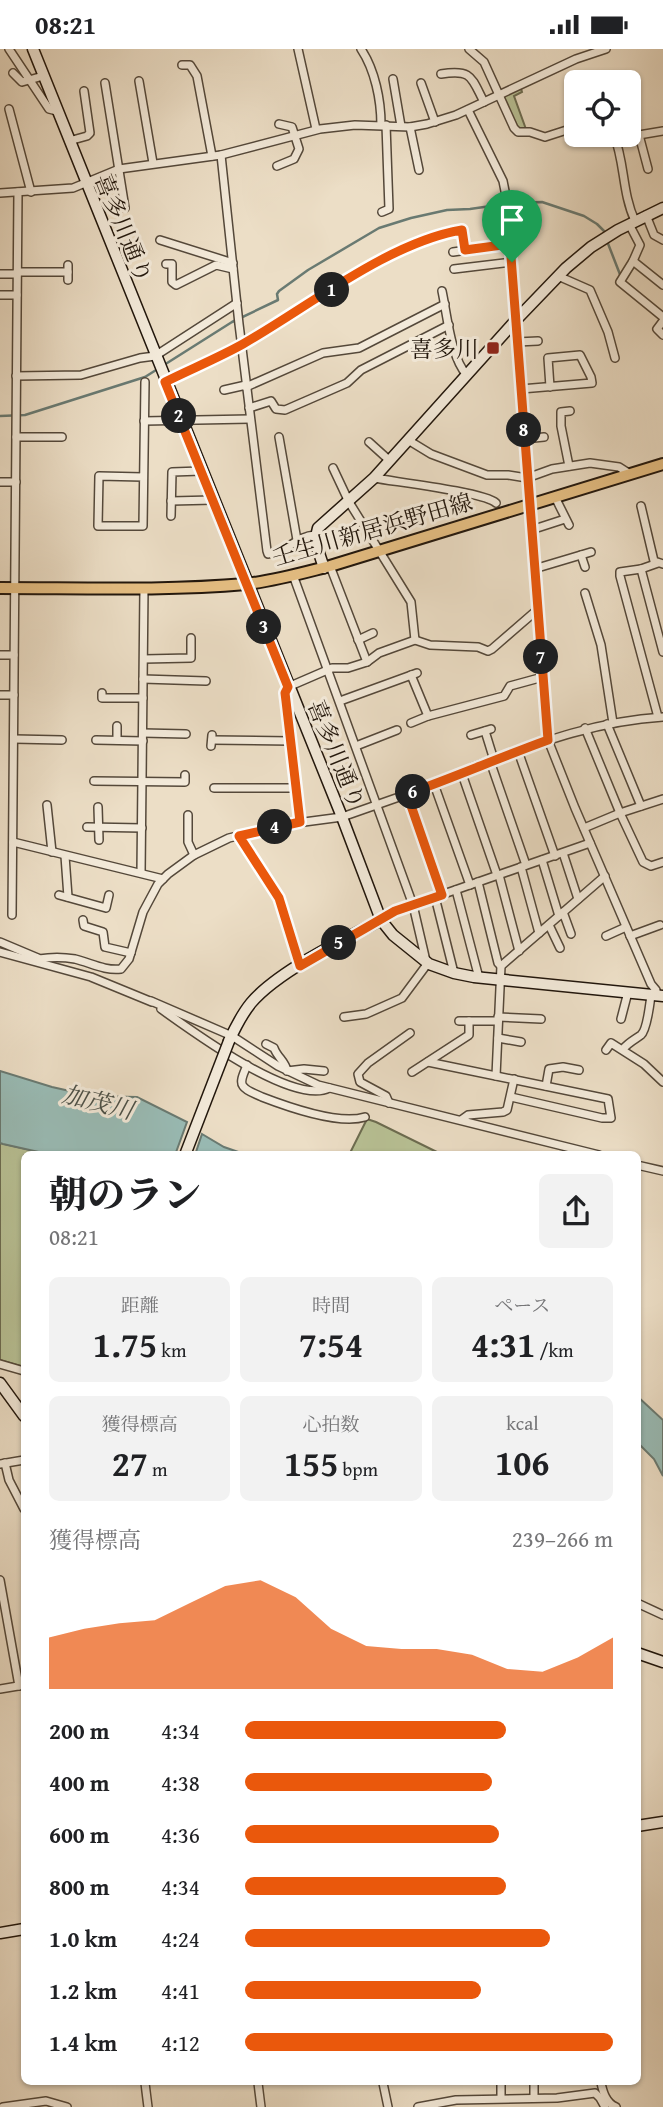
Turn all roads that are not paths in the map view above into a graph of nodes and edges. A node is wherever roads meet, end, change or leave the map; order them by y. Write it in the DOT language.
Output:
graph roads {
  1 [pos="9,49"];
  2 [pos="33,49"];
  3 [pos="298,49"];
  4 [pos="361,49"];
  5 [pos="468,49"];
  6 [pos="606,49"];
  7 [pos="182,65"];
  8 [pos="13,73"];
  9 [pos="441,74"];
  10 [pos="43,76"];
  11 [pos="393,79"];
  12 [pos="29,81"];
  13 [pos="138,81"];
  14 [pos="105,83"];
  15 [pos="421,83"];
  16 [pos="84,90"];
  17 [pos="499,95"];
  18 [pos="484,102"];
  19 [pos="9,109"];
  20 [pos="468,110"];
  21 [pos="57,111"];
  22 [pos="435,122"];
  23 [pos="279,124"];
  24 [pos="383,125"];
  25 [pos="405,126"];
  26 [pos="316,129"];
  27 [pos="564,131"];
  28 [pos="663,131"];
  29 [pos="295,134"];
  30 [pos="641,135"];
  31 [pos="69,141"];
  32 [pos="641,143"];
  33 [pos="619,147"];
  34 [pos="216,156"];
  35 [pos="153,163"];
  36 [pos="277,166"];
  37 [pos="119,169"];
  38 [pos="648,169"];
  39 [pos="419,170"];
  40 [pos="86,183"];
  41 [pos="18,192"];
  42 [pos="31,192"];
  43 [pos="0,193"];
  44 [pos="125,208"];
  45 [pos="663,208"];
  46 [pos="382,212"];
  47 [pos="646,215"];
  48 [pos="632,223"];
  49 [pos="509,224"];
  50 [pos="535,225"];
  51 [pos="160,240"];
  52 [pos="663,240"];
  53 [pos="510,244"];
  54 [pos="465,250"];
  55 [pos="453,252"];
  56 [pos="633,261"];
  57 [pos="512,262"];
  58 [pos="166,264"];
  59 [pos="233,266"];
  60 [pos="454,269"];
  61 [pos="17,273"];
  62 [pos="68,273"];
  63 [pos="0,274"];
  64 [pos="558,275"];
  65 [pos="663,285"];
  66 [pos="442,291"];
  67 [pos="0,295"];
  68 [pos="17,295"];
  69 [pos="237,303"];
  70 [pos="445,304"];
  71 [pos="663,319"];
  72 [pos="516,320"];
  73 [pos="449,325"];
  74 [pos="663,335"];
  75 [pos="538,341"];
  76 [pos="517,342"];
  77 [pos="241,345"];
  78 [pos="155,356"];
  79 [pos="615,358"];
  80 [pos="467,375"];
  81 [pos="16,376"];
  82 [pos="145,382"];
  83 [pos="165,382"];
  84 [pos="246,386"];
  85 [pos="550,387"];
  86 [pos="521,389"];
  87 [pos="224,390"];
  88 [pos="249,408"];
  89 [pos="570,411"];
  90 [pos="250,419"];
  91 [pos="144,421"];
  92 [pos="181,422"];
  93 [pos="16,437"];
  94 [pos="62,437"];
  95 [pos="279,437"];
  96 [pos="544,437"];
  97 [pos="524,439"];
  98 [pos="408,440"];
  99 [pos="369,442"];
  100 [pos="390,461"];
  101 [pos="663,464"];
  102 [pos="569,466"];
  103 [pos="333,468"];
  104 [pos="201,471"];
  105 [pos="630,474"];
  106 [pos="143,477"];
  107 [pos="374,478"];
  108 [pos="527,478"];
  109 [pos="0,482"];
  110 [pos="16,482"];
  111 [pos="555,497"];
  112 [pos="213,500"];
  113 [pos="171,501"];
  114 [pos="349,502"];
  115 [pos="496,503"];
  116 [pos="529,505"];
  117 [pos="641,506"];
  118 [pos="171,516"];
  119 [pos="531,530"];
  120 [pos="315,535"];
  121 [pos="297,540"];
  122 [pos="380,551"];
  123 [pos="591,552"];
  124 [pos="581,555"];
  125 [pos="327,567"];
  126 [pos="586,567"];
  127 [pos="662,567"];
  128 [pos="534,569"];
  129 [pos="641,569"];
  130 [pos="293,575"];
  131 [pos="246,584"];
  132 [pos="0,588"];
  133 [pos="15,588"];
  134 [pos="144,588"];
  135 [pos="585,593"];
  136 [pos="537,610"];
  137 [pos="373,633"];
  138 [pos="191,638"];
  139 [pos="358,640"];
  140 [pos="415,641"];
  141 [pos="663,652"];
  142 [pos="0,655"];
  143 [pos="15,655"];
  144 [pos="144,659"];
  145 [pos="367,662"];
  146 [pos="328,670"];
  147 [pos="543,677"];
  148 [pos="143,679"];
  149 [pos="206,681"];
  150 [pos="288,687"];
  151 [pos="102,693"];
  152 [pos="0,695"];
  153 [pos="14,695"];
  154 [pos="143,698"];
  155 [pos="340,701"];
  156 [pos="428,716"];
  157 [pos="661,717"];
  158 [pos="411,723"];
  159 [pos="610,723"];
  160 [pos="117,726"];
  161 [pos="585,728"];
  162 [pos="397,730"];
  163 [pos="186,734"];
  164 [pos="471,735"];
  165 [pos="143,737"];
  166 [pos="14,739"];
  167 [pos="62,740"];
  168 [pos="96,740"];
  169 [pos="117,740"];
  170 [pos="212,740"];
  171 [pos="548,740"];
  172 [pos="290,741"];
  173 [pos="356,746"];
  174 [pos="518,751"];
  175 [pos="492,760"];
  176 [pos="462,774"];
  177 [pos="185,775"];
  178 [pos="94,781"];
  179 [pos="142,782"];
  180 [pos="434,784"];
  181 [pos="296,788"];
  182 [pos="214,789"];
  183 [pos="407,794"];
  184 [pos="663,799"];
  185 [pos="47,804"];
  186 [pos="378,804"];
  187 [pos="641,806"];
  188 [pos="98,807"];
  189 [pos="620,813"];
  190 [pos="188,815"];
  191 [pos="342,817"];
  192 [pos="300,822"];
  193 [pos="87,827"];
  194 [pos="98,828"];
  195 [pos="142,828"];
  196 [pos="584,828"];
  197 [pos="239,836"];
  198 [pos="99,840"];
  199 [pos="13,842"];
  200 [pos="590,843"];
  201 [pos="52,852"];
  202 [pos="559,854"];
  203 [pos="194,855"];
  204 [pos="65,856"];
  205 [pos="542,860"];
  206 [pos="663,862"];
  207 [pos="523,866"];
  208 [pos="141,873"];
  209 [pos="498,875"];
  210 [pos="605,876"];
  211 [pos="163,879"];
  212 [pos="474,884"];
  213 [pos="456,890"];
  214 [pos="108,895"];
  215 [pos="439,896"];
  216 [pos="578,899"];
  217 [pos="413,905"];
  218 [pos="561,914"];
  219 [pos="12,915"];
  220 [pos="381,920"];
  221 [pos="83,921"];
  222 [pos="549,925"];
  223 [pos="660,925"];
  224 [pos="626,927"];
  225 [pos="539,933"];
  226 [pos="571,934"];
  227 [pos="606,936"];
  228 [pos="630,936"];
  229 [pos="0,942"];
  230 [pos="560,948"];
  231 [pos="519,951"];
  232 [pos="0,952"];
  233 [pos="131,953"];
  234 [pos="39,960"];
  235 [pos="427,962"];
  236 [pos="300,966"];
  237 [pos="501,966"];
  238 [pos="454,973"];
  239 [pos="479,978"];
  240 [pos="499,979"];
  241 [pos="628,992"];
  242 [pos="659,993"];
  243 [pos="150,1001"];
  244 [pos="344,1017"];
  245 [pos="498,1019"];
  246 [pos="541,1019"];
  247 [pos="621,1019"];
  248 [pos="459,1021"];
  249 [pos="469,1021"];
  250 [pos="410,1033"];
  251 [pos="230,1038"];
  252 [pos="498,1038"];
  253 [pos="521,1042"];
  254 [pos="265,1044"];
  255 [pos="623,1049"];
  256 [pos="606,1050"];
  257 [pos="428,1062"];
  258 [pos="247,1065"];
  259 [pos="579,1070"];
  260 [pos="287,1071"];
  261 [pos="324,1071"];
  262 [pos="412,1072"];
  263 [pos="496,1076"];
  264 [pos="514,1079"];
  265 [pos="663,1081"];
  266 [pos="546,1086"];
  267 [pos="329,1088"];
  268 [pos="511,1097"];
  269 [pos="389,1104"];
  270 [pos="365,1117"];
  271 [pos="461,1120"];
  272 [pos="187,1151"];
  273 [pos="583,1151"];
  274 [pos="641,1166"];
  275 [pos="663,1171"];
  276 [pos="0,1364"];
  277 [pos="21,1370"];
  278 [pos="0,1383"];
  279 [pos="21,1412"];
  280 [pos="21,1461"];
  281 [pos="3,1464"];
  282 [pos="21,1503"];
  283 [pos="0,1580"];
  284 [pos="641,1605"];
  285 [pos="663,1615"];
  286 [pos="641,1654"];
  287 [pos="663,1662"];
  288 [pos="21,1680"];
  289 [pos="21,1685"];
  290 [pos="0,1689"];
  291 [pos="663,1822"];
  292 [pos="641,1825"];
  293 [pos="21,1930"];
  294 [pos="0,1933"];
  295 [pos="145,2085"];
  296 [pos="258,2085"];
  297 [pos="383,2085"];
  298 [pos="534,2085"];
  299 [pos="601,2085"];
  300 [pos="534,2098"];
  301 [pos="499,2101"];
  302 [pos="605,2103"];
  303 [pos="592,2104"];
  304 [pos="53,2105"];
  305 [pos="3,2107"];
  306 [pos="67,2107"];
  307 [pos="148,2107"];
  308 [pos="261,2107"];
  309 [pos="388,2107"];
  310 [pos="418,2107"];
  311 [pos="616,2107"];
  1 -- 12 [label="street"];
  2 -- 10 [label="street, 喜多川通り"];
  3 -- 26 [label="street"];
  4 -- 24 [label="street"];
  5 -- 17 [label="street"];
  6 -- 17 [label="street"];
  7 -- 34 [label="street"];
  8 -- 12 [label="street"];
  9 -- 18 [label="street"];
  10 -- 12 [label="street"];
  10 -- 21 [label="street, 喜多川通り"];
  11 -- 25 [label="street"];
  12 -- 21 [label="street"];
  13 -- 35 [label="street"];
  14 -- 37 [label="street"];
  15 -- 22 [label="street"];
  16 -- 31 [label="street"];
  17 -- 18 [label="street"];
  17 -- 27 [label="street"];
  18 -- 20 [label="street"];
  19 -- 42 [label="street"];
  20 -- 22 [label="street"];
  20 -- 49 [label="street"];
  21 -- 31 [label="street, 喜多川通り"];
  22 -- 25 [label="street"];
  23 -- 29 [label="street"];
  24 -- 25 [label="street"];
  24 -- 26 [label="street"];
  24 -- 46 [label="street"];
  25 -- 39 [label="street"];
  26 -- 29 [label="street"];
  28 -- 30 [label="street"];
  29 -- 34 [label="street"];
  29 -- 36 [label="street"];
  31 -- 40 [label="street, 喜多川通り"];
  32 -- 38 [label="street"];
  33 -- 48 [label="street"];
  34 -- 35 [label="street"];
  34 -- 59 [label="street"];
  35 -- 37 [label="street"];
  37 -- 40 [label="street"];
  37 -- 44 [label="street"];
  40 -- 42 [label="street"];
  40 -- 78 [label="street, 喜多川通り"];
  41 -- 42 [label="street"];
  41 -- 43 [label="street"];
  41 -- 61 [label="street"];
  45 -- 47 [label="street"];
  47 -- 48 [label="street"];
  47 -- 52 [label="street"];
  48 -- 56 [label="street"];
  48 -- 64 [label="street"];
  49 -- 50 [label="street"];
  49 -- 53 [label="street"];
  51 -- 59 [label="street"];
  53 -- 54 [label="street"];
  53 -- 57 [label="street"];
  54 -- 55 [label="street"];
  54 -- 77 [label="street"];
  56 -- 65 [label="street"];
  56 -- 71 [label="street"];
  57 -- 60 [label="street"];
  57 -- 72 [label="street"];
  58 -- 59 [label="street"];
  59 -- 69 [label="street"];
  61 -- 62 [label="street"];
  61 -- 63 [label="street"];
  61 -- 68 [label="street"];
  64 -- 72 [label="street"];
  64 -- 79 [label="street"];
  66 -- 70 [label="street"];
  67 -- 68 [label="street"];
  68 -- 81 [label="street"];
  69 -- 77 [label="street"];
  69 -- 78 [label="street"];
  70 -- 73 [label="street"];
  70 -- 84 [label="street"];
  71 -- 74 [label="street"];
  72 -- 76 [label="street"];
  72 -- 80 [label="street"];
  73 -- 80 [label="street"];
  73 -- 88 [label="street"];
  75 -- 76 [label="street"];
  76 -- 86 [label="street"];
  77 -- 83 [label="street"];
  77 -- 84 [label="street"];
  78 -- 81 [label="street"];
  78 -- 83 [label="street, 喜多川通り"];
  80 -- 98 [label="street"];
  81 -- 93 [label="street"];
  82 -- 91 [label="street"];
  83 -- 92 [label="street, 喜多川通り"];
  84 -- 87 [label="street"];
  84 -- 88 [label="street"];
  85 -- 85 [label="street"];
  85 -- 86 [label="street"];
  86 -- 97 [label="street"];
  88 -- 90 [label="street"];
  89 -- 102 [label="street"];
  90 -- 92 [label="street"];
  90 -- 121 [label="street"];
  91 -- 92 [label="street"];
  91 -- 106 [label="street"];
  92 -- 104 [label="street, 喜多川通り"];
  93 -- 94 [label="street"];
  93 -- 110 [label="street"];
  95 -- 121 [label="street"];
  96 -- 97 [label="street"];
  97 -- 108 [label="street"];
  98 -- 100 [label="street"];
  98 -- 108 [label="street"];
  99 -- 100 [label="street"];
  100 -- 107 [label="street"];
  101 -- 105 [label="main road, 壬生川新居浜野田線"];
  102 -- 105 [label="street"];
  102 -- 108 [label="street"];
  103 -- 114 [label="street"];
  104 -- 112 [label="street, 喜多川通り"];
  104 -- 113 [label="street"];
  105 -- 111 [label="main road, 壬生川新居浜野田線"];
  106 -- 106 [label="street"];
  107 -- 114 [label="street"];
  107 -- 115 [label="street"];
  108 -- 116 [label="street"];
  109 -- 110 [label="street"];
  110 -- 133 [label="street"];
  111 -- 116 [label="main road, 壬生川新居浜野田線"];
  111 -- 119 [label="street"];
  112 -- 113 [label="street"];
  112 -- 131 [label="street, 喜多川通り"];
  113 -- 118 [label="street"];
  114 -- 120 [label="street"];
  114 -- 122 [label="street"];
  116 -- 119 [label="street"];
  116 -- 122 [label="main road, 壬生川新居浜野田線"];
  117 -- 127 [label="street"];
  119 -- 128 [label="street"];
  120 -- 121 [label="street"];
  120 -- 125 [label="street"];
  122 -- 125 [label="main road, 壬生川新居浜野田線"];
  122 -- 140 [label="street"];
  123 -- 124 [label="street"];
  124 -- 126 [label="street"];
  124 -- 128 [label="street"];
  125 -- 130 [label="main road, 壬生川新居浜野田線"];
  125 -- 139 [label="street"];
  127 -- 129 [label="street"];
  128 -- 136 [label="street"];
  129 -- 141 [label="street"];
  129 -- 157 [label="street"];
  130 -- 131 [label="main road, 壬生川新居浜野田線"];
  130 -- 146 [label="street"];
  131 -- 134 [label="main road, 壬生川新居浜野田線"];
  131 -- 150 [label="street, 喜多川通り"];
  132 -- 133 [label="main road, 壬生川新居浜野田線"];
  133 -- 134 [label="main road, 壬生川新居浜野田線"];
  133 -- 143 [label="street"];
  134 -- 144 [label="street"];
  135 -- 159 [label="street"];
  136 -- 140 [label="street"];
  136 -- 147 [label="street"];
  137 -- 139 [label="street"];
  138 -- 144 [label="street"];
  139 -- 145 [label="street"];
  140 -- 145 [label="street"];
  142 -- 143 [label="street"];
  143 -- 153 [label="street"];
  144 -- 148 [label="street"];
  145 -- 146 [label="street"];
  146 -- 150 [label="street"];
  146 -- 155 [label="street"];
  147 -- 156 [label="street"];
  147 -- 171 [label="street"];
  148 -- 149 [label="street"];
  148 -- 154 [label="street"];
  150 -- 172 [label="street"];
  150 -- 191 [label="street, 喜多川通り"];
  151 -- 154 [label="street"];
  152 -- 153 [label="street"];
  153 -- 166 [label="street"];
  154 -- 165 [label="street"];
  155 -- 156 [label="street"];
  155 -- 173 [label="street"];
  156 -- 158 [label="street"];
  157 -- 159 [label="street"];
  159 -- 161 [label="street"];
  159 -- 187 [label="street"];
  160 -- 169 [label="street"];
  161 -- 171 [label="street"];
  161 -- 189 [label="street"];
  162 -- 173 [label="street"];
  163 -- 165 [label="street"];
  164 -- 175 [label="street"];
  165 -- 169 [label="street"];
  165 -- 179 [label="street"];
  166 -- 167 [label="street"];
  166 -- 199 [label="street"];
  168 -- 169 [label="street"];
  170 -- 172 [label="street"];
  171 -- 174 [label="street"];
  171 -- 196 [label="street"];
  172 -- 181 [label="street"];
  173 -- 186 [label="street"];
  174 -- 175 [label="street"];
  174 -- 202 [label="street"];
  175 -- 176 [label="street"];
  175 -- 207 [label="street"];
  176 -- 180 [label="street"];
  176 -- 209 [label="street"];
  177 -- 179 [label="street"];
  178 -- 179 [label="street"];
  179 -- 195 [label="street"];
  180 -- 183 [label="street"];
  180 -- 212 [label="street"];
  181 -- 182 [label="street"];
  181 -- 192 [label="street"];
  183 -- 186 [label="street"];
  183 -- 215 [label="street"];
  184 -- 187 [label="street"];
  185 -- 201 [label="street"];
  186 -- 191 [label="street"];
  186 -- 217 [label="street"];
  187 -- 189 [label="street"];
  188 -- 194 [label="street"];
  189 -- 196 [label="street"];
  189 -- 206 [label="street"];
  190 -- 203 [label="street"];
  191 -- 192 [label="street"];
  191 -- 220 [label="street, 喜多川通り"];
  192 -- 197 [label="street"];
  193 -- 194 [label="street"];
  194 -- 195 [label="street"];
  194 -- 198 [label="street"];
  195 -- 208 [label="street"];
  196 -- 200 [label="street"];
  197 -- 203 [label="street"];
  197 -- 236 [label="street"];
  199 -- 201 [label="street"];
  199 -- 219 [label="street"];
  200 -- 202 [label="street"];
  200 -- 210 [label="street"];
  201 -- 204 [label="street"];
  202 -- 205 [label="street"];
  202 -- 216 [label="street"];
  203 -- 211 [label="street"];
  204 -- 208 [label="street"];
  204 -- 214 [label="street"];
  205 -- 207 [label="street"];
  205 -- 218 [label="street"];
  207 -- 209 [label="street"];
  207 -- 225 [label="street"];
  208 -- 211 [label="street"];
  209 -- 212 [label="street"];
  209 -- 231 [label="street"];
  210 -- 216 [label="street"];
  210 -- 224 [label="street"];
  211 -- 233 [label="street"];
  212 -- 213 [label="street"];
  212 -- 237 [label="street"];
  213 -- 215 [label="street"];
  213 -- 239 [label="street"];
  215 -- 217 [label="street"];
  215 -- 238 [label="street"];
  216 -- 218 [label="street"];
  217 -- 220 [label="street"];
  217 -- 235 [label="street"];
  218 -- 222 [label="street"];
  218 -- 226 [label="street"];
  220 -- 235 [label="street, 喜多川通り"];
  220 -- 236 [label="street"];
  221 -- 233 [label="street"];
  222 -- 225 [label="street"];
  222 -- 230 [label="street"];
  223 -- 228 [label="street"];
  224 -- 227 [label="street"];
  224 -- 228 [label="street"];
  225 -- 231 [label="street"];
  228 -- 242 [label="street"];
  229 -- 234 [label="street"];
  231 -- 237 [label="street"];
  232 -- 234 [label="street"];
  233 -- 234 [label="street"];
  234 -- 243 [label="street"];
  235 -- 238 [label="street, 喜多川通り"];
  235 -- 244 [label="street"];
  236 -- 251 [label="street"];
  237 -- 240 [label="street"];
  238 -- 239 [label="street, 喜多川通り"];
  239 -- 240 [label="street, 喜多川通り"];
  240 -- 241 [label="street, 喜多川通り"];
  240 -- 245 [label="street"];
  241 -- 242 [label="street, 喜多川通り"];
  241 -- 247 [label="street"];
  242 -- 255 [label="street"];
  243 -- 251 [label="street"];
  243 -- 258 [label="street"];
  245 -- 246 [label="street"];
  245 -- 249 [label="street"];
  245 -- 252 [label="street"];
  248 -- 249 [label="street"];
  249 -- 257 [label="street"];
  250 -- 269 [label="street"];
  251 -- 260 [label="street"];
  251 -- 272 [label="street, bridge"];
  252 -- 253 [label="street"];
  252 -- 263 [label="street"];
  254 -- 260 [label="street"];
  255 -- 256 [label="street"];
  255 -- 265 [label="street"];
  257 -- 262 [label="street"];
  257 -- 263 [label="street"];
  258 -- 267 [label="street"];
  258 -- 270 [label="street"];
  259 -- 266 [label="street"];
  260 -- 261 [label="street"];
  260 -- 267 [label="street"];
  263 -- 264 [label="street"];
  264 -- 266 [label="street"];
  264 -- 268 [label="street"];
  266 -- 268 [label="street"];
  267 -- 269 [label="street"];
  268 -- 271 [label="street"];
  269 -- 271 [label="street"];
  271 -- 273 [label="street"];
  274 -- 275 [label="street"];
  276 -- 277 [label="street"];
  278 -- 279 [label="street"];
  280 -- 281 [label="street"];
  281 -- 282 [label="street"];
  283 -- 288 [label="street"];
  284 -- 285 [label="street"];
  286 -- 287 [label="street"];
  289 -- 290 [label="street"];
  291 -- 292 [label="street"];
  293 -- 294 [label="street"];
  295 -- 307 [label="street"];
  296 -- 308 [label="street"];
  297 -- 309 [label="street"];
  298 -- 300 [label="street"];
  299 -- 302 [label="street"];
  300 -- 301 [label="street"];
  300 -- 302 [label="street"];
  301 -- 310 [label="street"];
  302 -- 303 [label="street"];
  302 -- 311 [label="street"];
  304 -- 305 [label="street"];
  304 -- 306 [label="street"];
}
